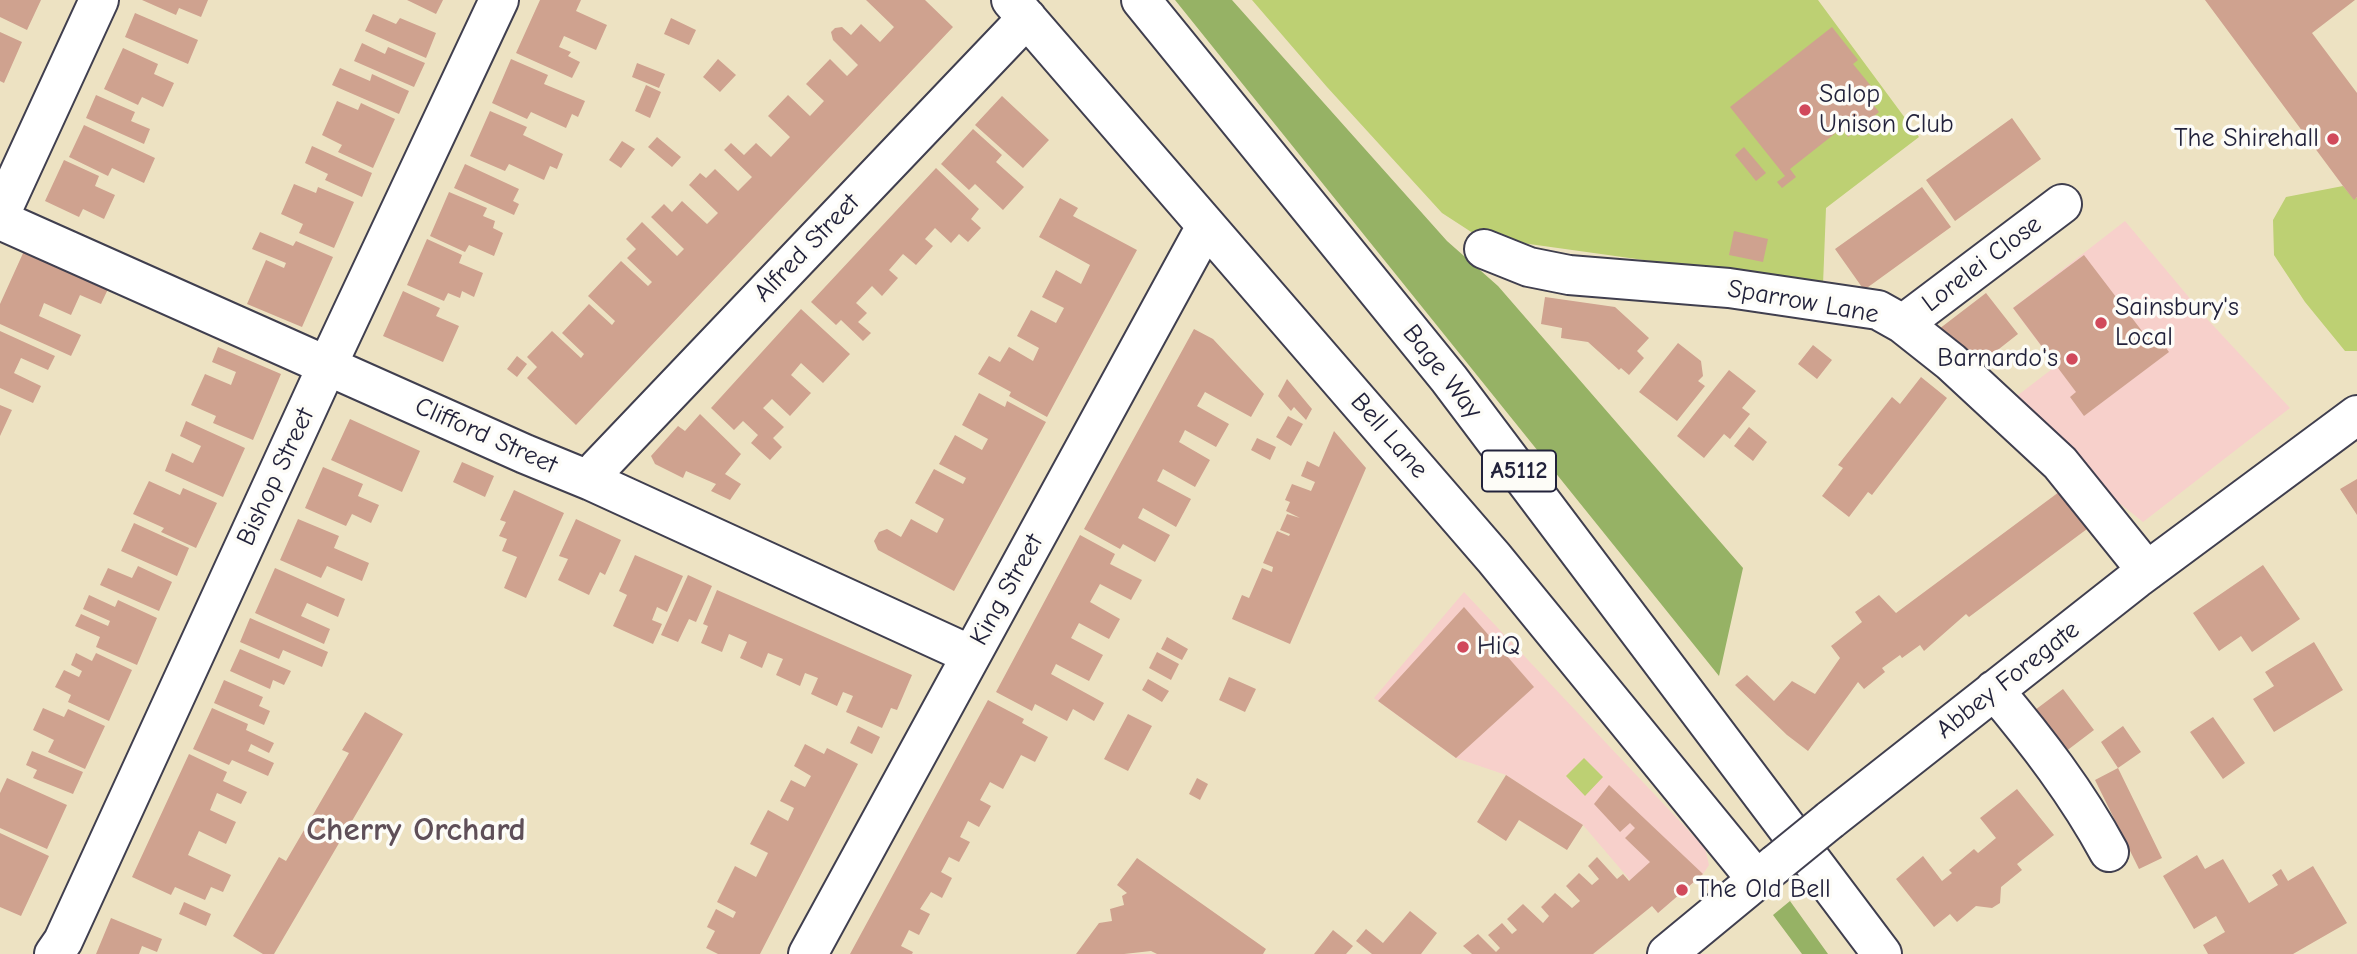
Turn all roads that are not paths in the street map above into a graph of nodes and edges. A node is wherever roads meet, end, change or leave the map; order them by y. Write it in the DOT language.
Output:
graph roads {
  1 [pos="99,0"];
  2 [pos="499,0"];
  3 [pos="1142,0"];
  4 [pos="1019,9"];
  5 [pos="2062,204"];
  6 [pos="0,218"];
  7 [pos="1206,226"];
  8 [pos="1484,249"];
  9 [pos="1902,324"];
  10 [pos="327,366"];
  11 [pos="2357,415"];
  12 [pos="591,481"];
  13 [pos="2147,571"];
  14 [pos="971,655"];
  15 [pos="1994,690"];
  16 [pos="2109,852"];
  17 [pos="1767,872"];
  18 [pos="54,954"];
  19 [pos="808,954"];
  20 [pos="1667,954"];
  21 [pos="1882,954"];
  1 -- 6 [label="street"];
  2 -- 10 [label="street, Bishop Street"];
  3 -- 21 [label="street, Bage Way / A5112"];
  4 -- 7 [label="street, Bell Lane"];
  4 -- 12 [label="street, Alfred Street"];
  5 -- 9 [label="street, Lorelei Close"];
  6 -- 10 [label="street, Clifford Street"];
  7 -- 14 [label="street, King Street"];
  7 -- 17 [label="street, Bell Lane"];
  8 -- 9 [label="street, Sparrow Lane"];
  9 -- 13 [label="street, Sparrow Lane"];
  10 -- 12 [label="street, Clifford Street"];
  10 -- 18 [label="street, Bishop Street"];
  11 -- 13 [label="street, Abbey Foregate"];
  12 -- 14 [label="street, Clifford Street"];
  13 -- 15 [label="street, Abbey Foregate"];
  14 -- 19 [label="street, King Street"];
  15 -- 16 [label="street"];
  15 -- 17 [label="street, Abbey Foregate, bridge"];
  17 -- 20 [label="street, Abbey Foregate"];
}
